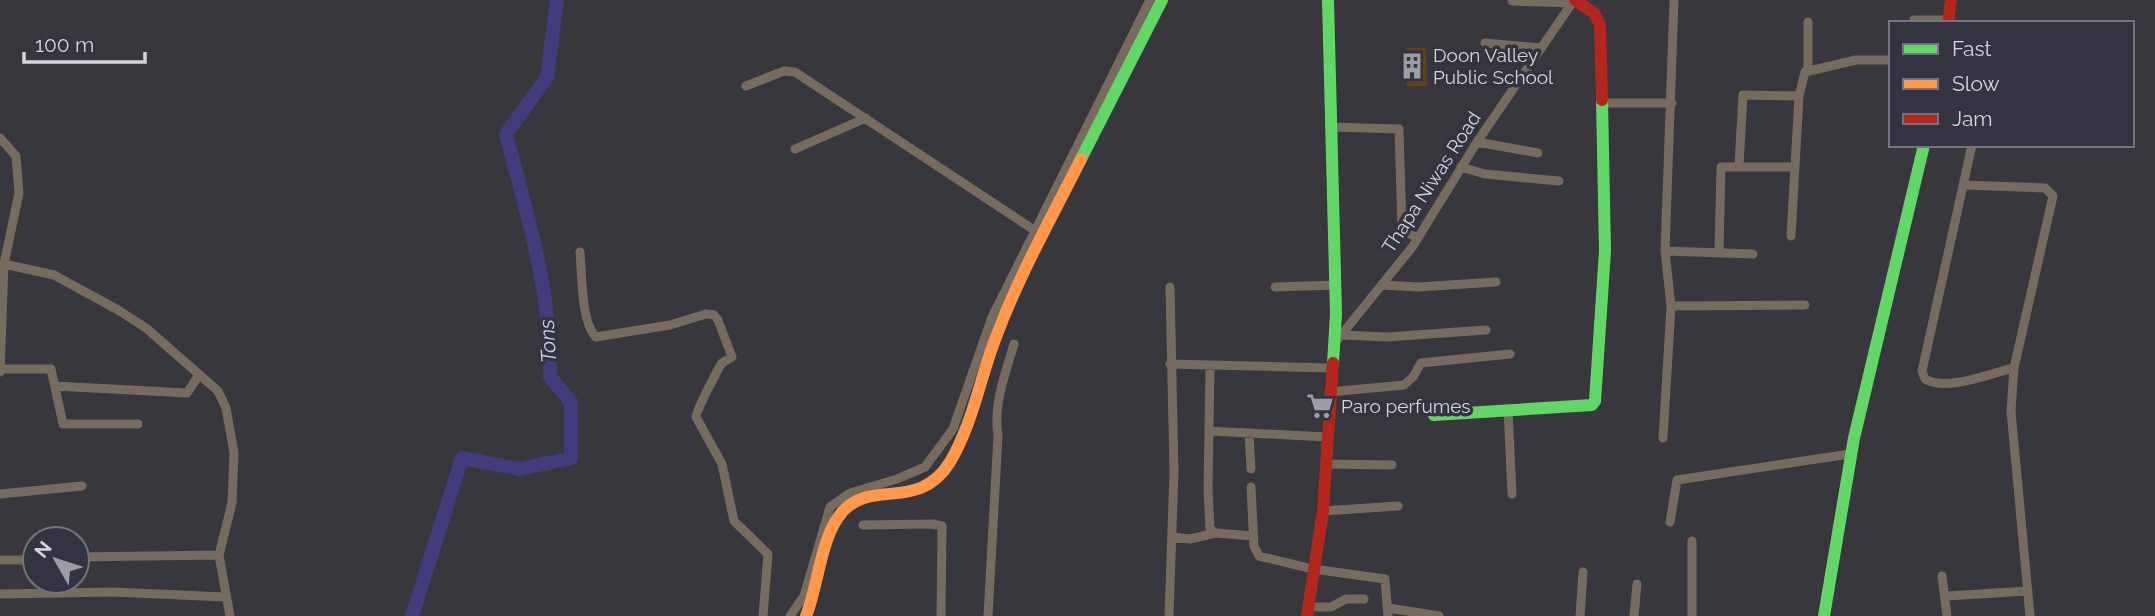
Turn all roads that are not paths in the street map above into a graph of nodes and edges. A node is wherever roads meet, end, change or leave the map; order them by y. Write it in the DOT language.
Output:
graph roads {
  1 [pos="1150,0"];
  2 [pos="1162,0"];
  3 [pos="1328,0"];
  4 [pos="1674,0"];
  5 [pos="1951,0"];
  6 [pos="1512,1"];
  7 [pos="1573,1"];
  8 [pos="1914,20"];
  9 [pos="1948,21"];
  10 [pos="1808,22"];
  11 [pos="1485,43"];
  12 [pos="1541,48"];
  13 [pos="1889,60"];
  14 [pos="1808,69"];
  15 [pos="746,86"];
  16 [pos="1799,96"];
  17 [pos="1603,103"];
  18 [pos="1672,103"];
  19 [pos="866,118"];
  20 [pos="1330,127"];
  21 [pos="0,138"];
  22 [pos="1477,142"];
  23 [pos="1924,147"];
  24 [pos="1972,147"];
  25 [pos="795,149"];
  26 [pos="1082,149"];
  27 [pos="1538,153"];
  28 [pos="1739,165"];
  29 [pos="1461,167"];
  30 [pos="1795,167"];
  31 [pos="1559,181"];
  32 [pos="1964,185"];
  33 [pos="1040,234"];
  34 [pos="1791,236"];
  35 [pos="1418,238"];
  36 [pos="1665,251"];
  37 [pos="1718,251"];
  38 [pos="580,252"];
  39 [pos="1753,254"];
  40 [pos="4,264"];
  41 [pos="1496,282"];
  42 [pos="1336,285"];
  43 [pos="1382,285"];
  44 [pos="1170,287"];
  45 [pos="1275,287"];
  46 [pos="1805,305"];
  47 [pos="1671,306"];
  48 [pos="1486,330"];
  49 [pos="1338,339"];
  50 [pos="1014,344"];
  51 [pos="1510,354"];
  52 [pos="1170,364"];
  53 [pos="1210,368"];
  54 [pos="1331,368"];
  55 [pos="2014,368"];
  56 [pos="0,370"];
  57 [pos="199,375"];
  58 [pos="55,386"];
  59 [pos="1329,392"];
  60 [pos="1508,409"];
  61 [pos="1434,415"];
  62 [pos="138,424"];
  63 [pos="1209,431"];
  64 [pos="1249,433"];
  65 [pos="1327,437"];
  66 [pos="1663,438"];
  67 [pos="1850,454"];
  68 [pos="1325,464"];
  69 [pos="1392,465"];
  70 [pos="1251,470"];
  71 [pos="82,486"];
  72 [pos="1251,487"];
  73 [pos="0,494"];
  74 [pos="1512,494"];
  75 [pos="1398,506"];
  76 [pos="1323,511"];
  77 [pos="1670,522"];
  78 [pos="863,525"];
  79 [pos="1216,533"];
  80 [pos="1254,536"];
  81 [pos="1172,537"];
  82 [pos="1692,541"];
  83 [pos="219,555"];
  84 [pos="91,557"];
  85 [pos="21,559"];
  86 [pos="0,560"];
  87 [pos="1313,569"];
  88 [pos="1583,572"];
  89 [pos="1942,576"];
  90 [pos="1637,584"];
  91 [pos="2028,591"];
  92 [pos="0,594"];
  93 [pos="1947,596"];
  94 [pos="225,597"];
  95 [pos="1364,599"];
  96 [pos="1308,611"];
  97 [pos="1388,612"];
  98 [pos="230,616"];
  99 [pos="763,616"];
  100 [pos="790,616"];
  101 [pos="806,616"];
  102 [pos="941,616"];
  103 [pos="988,616"];
  104 [pos="1168,616"];
  105 [pos="1439,616"];
  106 [pos="1580,616"];
  107 [pos="1634,616"];
  108 [pos="1692,616"];
  109 [pos="1824,616"];
  110 [pos="1947,616"];
  111 [pos="2030,616"];
  1 -- 26 [label="street"];
  2 -- 26 [label="street"];
  3 -- 20 [label="street"];
  4 -- 18 [label="street"];
  5 -- 9 [label="street"];
  6 -- 7 [label="street"];
  7 -- 12 [label="street, Thapa Niwas Road"];
  7 -- 17 [label="street"];
  8 -- 9 [label="street"];
  10 -- 14 [label="street"];
  11 -- 12 [label="street"];
  12 -- 22 [label="street, Thapa Niwas Road"];
  13 -- 14 [label="street"];
  14 -- 16 [label="street"];
  15 -- 19 [label="street"];
  16 -- 28 [label="street"];
  16 -- 30 [label="street"];
  17 -- 18 [label="street"];
  17 -- 60 [label="street"];
  18 -- 36 [label="street"];
  19 -- 25 [label="street"];
  19 -- 33 [label="street"];
  20 -- 35 [label="street"];
  20 -- 42 [label="street"];
  21 -- 40 [label="street"];
  22 -- 27 [label="street"];
  22 -- 29 [label="street, Thapa Niwas Road"];
  23 -- 67 [label="street"];
  24 -- 32 [label="street"];
  26 -- 33 [label="street"];
  28 -- 30 [label="street"];
  28 -- 37 [label="street"];
  29 -- 31 [label="street"];
  29 -- 35 [label="street, Thapa Niwas Road"];
  30 -- 34 [label="street"];
  32 -- 55 [label="street"];
  32 -- 55 [label="street"];
  33 -- 100 [label="street"];
  33 -- 101 [label="street"];
  35 -- 43 [label="street, Thapa Niwas Road"];
  36 -- 37 [label="street"];
  36 -- 47 [label="street"];
  37 -- 39 [label="street"];
  38 -- 99 [label="street"];
  40 -- 56 [label="street"];
  40 -- 57 [label="street"];
  41 -- 43 [label="street"];
  42 -- 45 [label="street"];
  42 -- 49 [label="street"];
  43 -- 49 [label="street, Thapa Niwas Road"];
  44 -- 52 [label="street"];
  46 -- 47 [label="street"];
  47 -- 66 [label="street"];
  48 -- 49 [label="street"];
  49 -- 54 [label="street"];
  50 -- 103 [label="street"];
  51 -- 59 [label="street"];
  52 -- 53 [label="street"];
  52 -- 81 [label="street"];
  53 -- 54 [label="street"];
  53 -- 63 [label="street"];
  54 -- 59 [label="street"];
  55 -- 91 [label="street"];
  56 -- 58 [label="street"];
  57 -- 58 [label="street"];
  57 -- 83 [label="street"];
  58 -- 62 [label="street"];
  59 -- 65 [label="street"];
  60 -- 61 [label="street"];
  60 -- 74 [label="street"];
  63 -- 64 [label="street"];
  63 -- 79 [label="street"];
  64 -- 65 [label="street"];
  64 -- 70 [label="street"];
  65 -- 68 [label="street"];
  67 -- 77 [label="street"];
  67 -- 109 [label="street"];
  68 -- 69 [label="street"];
  68 -- 76 [label="street"];
  71 -- 73 [label="street"];
  72 -- 80 [label="street"];
  75 -- 76 [label="street"];
  76 -- 87 [label="street"];
  78 -- 102 [label="street"];
  79 -- 80 [label="street"];
  79 -- 81 [label="street"];
  80 -- 87 [label="street"];
  81 -- 104 [label="street"];
  82 -- 108 [label="street"];
  83 -- 84 [label="street"];
  83 -- 94 [label="street"];
  85 -- 86 [label="street"];
  87 -- 96 [label="street"];
  87 -- 97 [label="street"];
  88 -- 106 [label="street"];
  89 -- 93 [label="street"];
  90 -- 107 [label="street"];
  91 -- 93 [label="street"];
  91 -- 111 [label="street"];
  92 -- 94 [label="street"];
  93 -- 110 [label="street"];
  94 -- 98 [label="street"];
  95 -- 96 [label="street"];
  97 -- 105 [label="street"];
}
